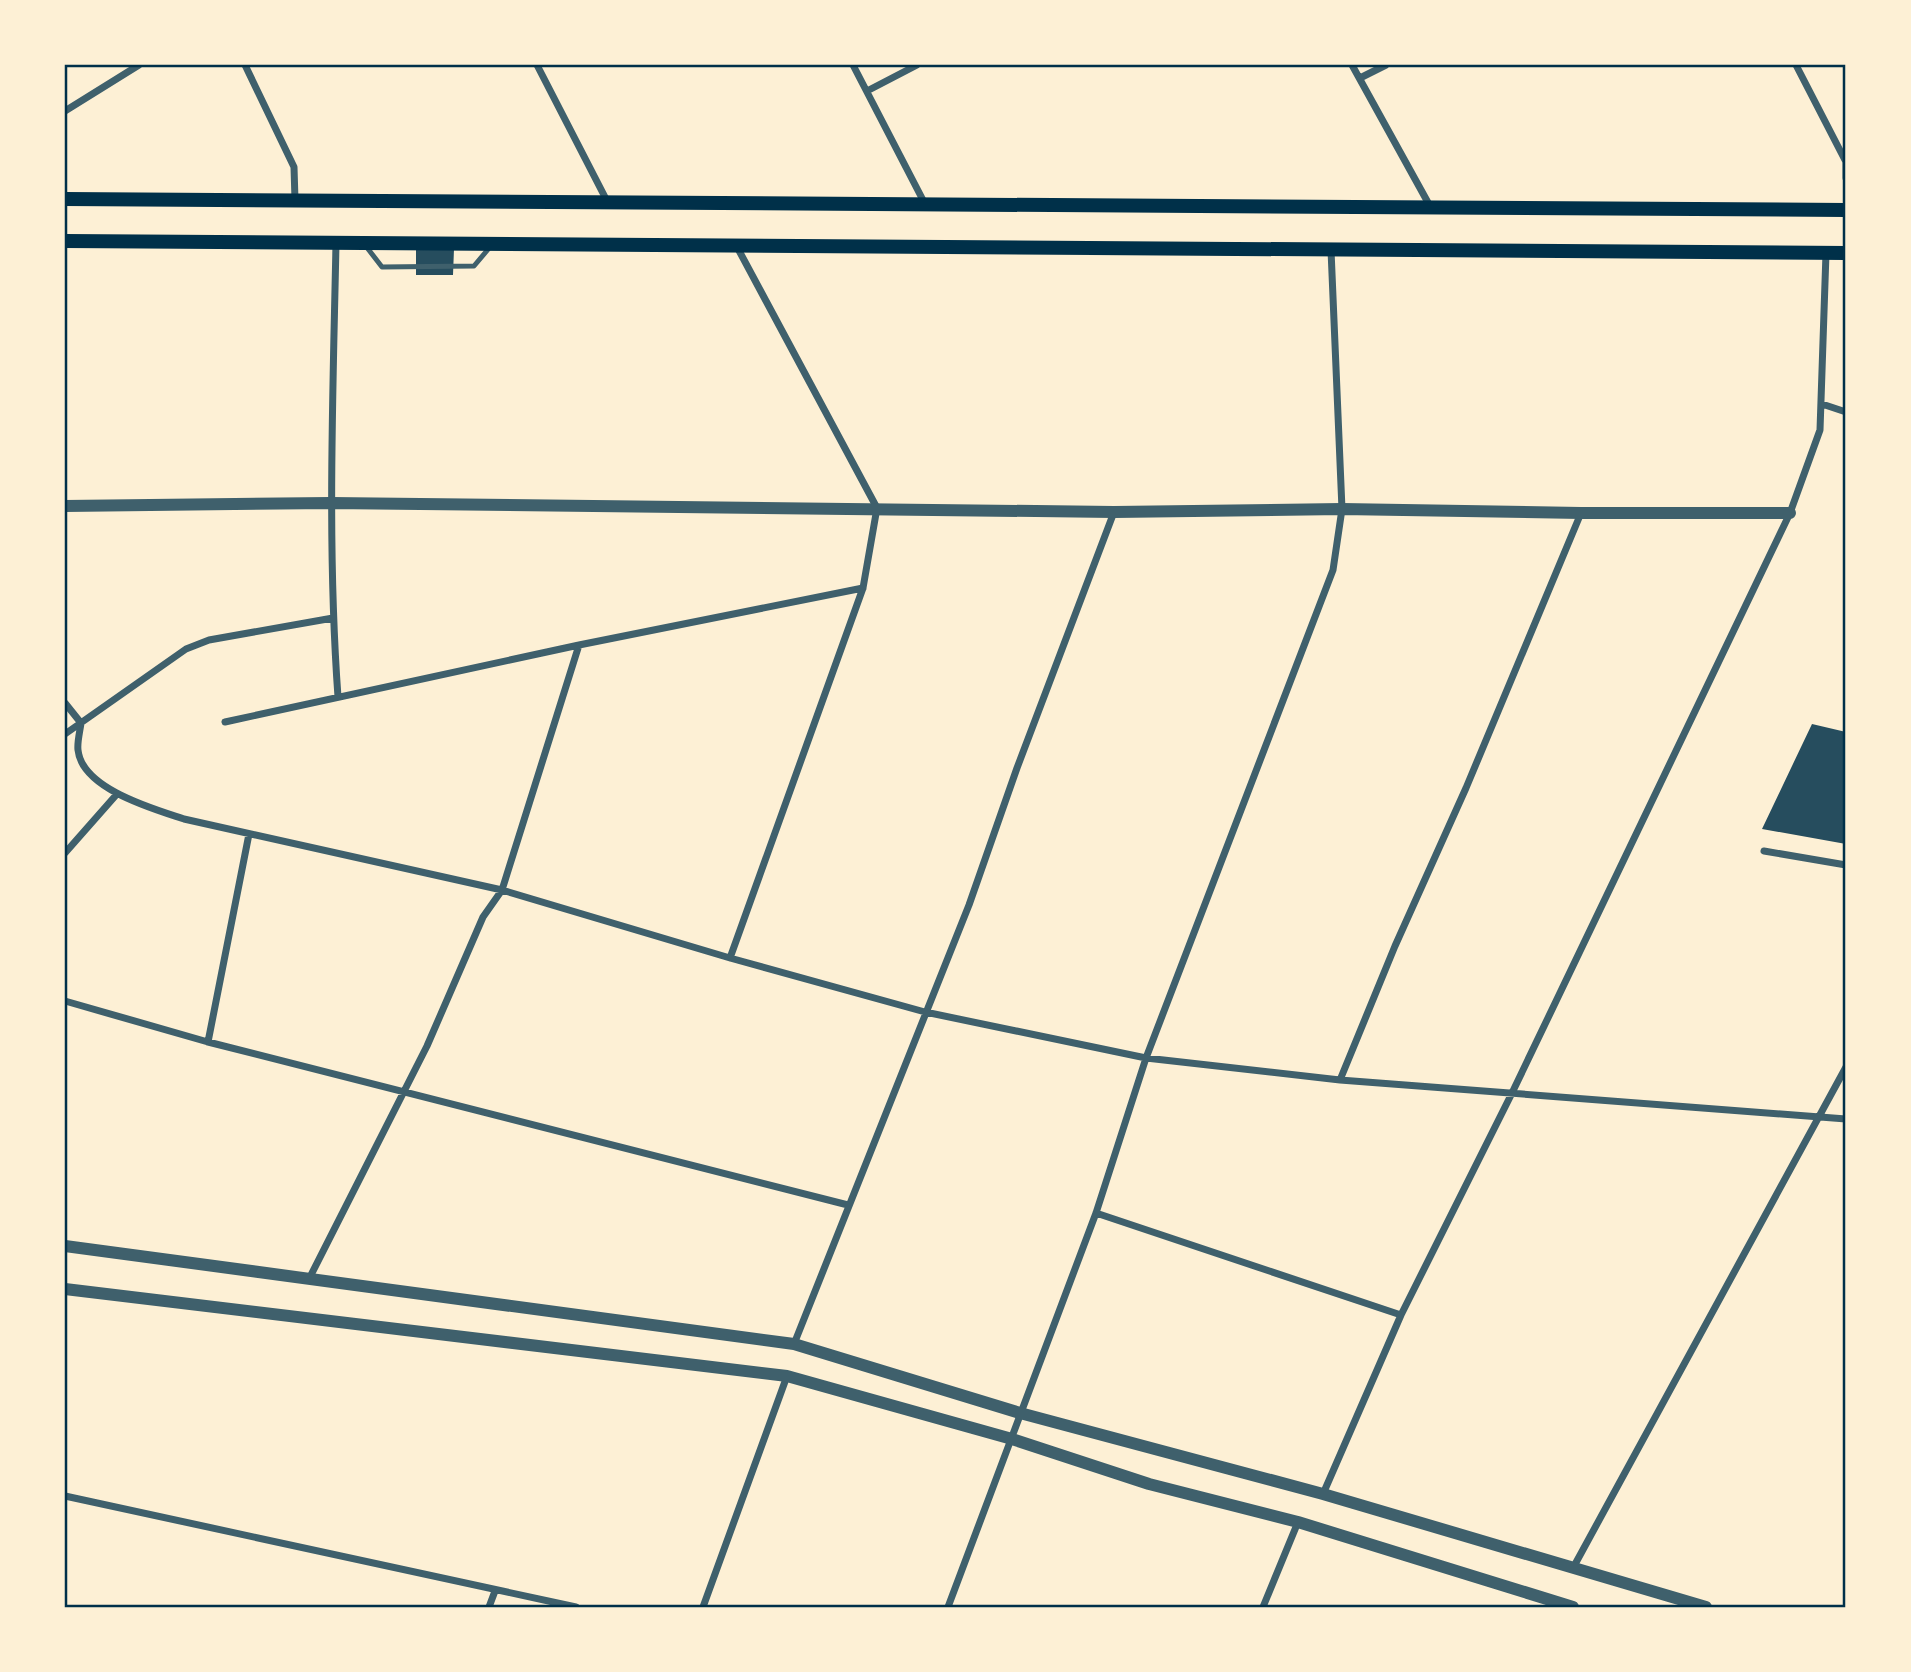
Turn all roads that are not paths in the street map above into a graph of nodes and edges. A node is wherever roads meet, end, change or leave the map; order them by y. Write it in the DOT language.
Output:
graph roads {
  1 [pos="139,65"];
  2 [pos="245,65"];
  3 [pos="537,65"];
  4 [pos="853,65"];
  5 [pos="917,65"];
  6 [pos="1352,65"];
  7 [pos="1386,65"];
  8 [pos="1796,65"];
  9 [pos="1360,78"];
  10 [pos="867,91"];
  11 [pos="65,111"];
  12 [pos="1846,178"];
  13 [pos="65,199"];
  14 [pos="295,200"];
  15 [pos="608,202"];
  16 [pos="925,204"];
  17 [pos="1431,208"];
  18 [pos="1846,210"];
  19 [pos="65,241"];
  20 [pos="336,243"];
  21 [pos="363,243"];
  22 [pos="492,244"];
  23 [pos="736,245"];
  24 [pos="1331,250"];
  25 [pos="1826,253"];
  26 [pos="1846,253"];
  27 [pos="1822,404"];
  28 [pos="1846,412"];
  29 [pos="331,502"];
  30 [pos="65,506"];
  31 [pos="877,508"];
  32 [pos="1342,509"];
  33 [pos="1114,512"];
  34 [pos="1581,513"];
  35 [pos="1790,513"];
  36 [pos="863,588"];
  37 [pos="333,618"];
  38 [pos="579,645"];
  39 [pos="338,697"];
  40 [pos="65,703"];
  41 [pos="225,722"];
  42 [pos="80,723"];
  43 [pos="65,734"];
  44 [pos="117,794"];
  45 [pos="249,834"];
  46 [pos="1764,851"];
  47 [pos="65,853"];
  48 [pos="1846,865"];
  49 [pos="502,890"];
  50 [pos="730,958"];
  51 [pos="65,1001"];
  52 [pos="925,1012"];
  53 [pos="208,1042"];
  54 [pos="1146,1058"];
  55 [pos="1846,1067"];
  56 [pos="1340,1080"];
  57 [pos="404,1093"];
  58 [pos="1512,1093"];
  59 [pos="1818,1117"];
  60 [pos="1846,1119"];
  61 [pos="848,1205"];
  62 [pos="1096,1213"];
  63 [pos="65,1246"];
  64 [pos="310,1277"];
  65 [pos="65,1289"];
  66 [pos="1401,1315"];
  67 [pos="794,1343"];
  68 [pos="788,1376"];
  69 [pos="1020,1413"];
  70 [pos="1012,1439"];
  71 [pos="1323,1494"];
  72 [pos="65,1496"];
  73 [pos="1298,1522"];
  74 [pos="1572,1569"];
  75 [pos="495,1591"];
  76 [pos="1549,1604"];
  77 [pos="489,1607"];
  78 [pos="576,1607"];
  79 [pos="703,1607"];
  80 [pos="948,1607"];
  81 [pos="1263,1607"];
  82 [pos="1573,1607"];
  83 [pos="1706,1607"];
  1 -- 11 [label="street"];
  2 -- 14 [label="street"];
  3 -- 15 [label="street"];
  4 -- 10 [label="street"];
  5 -- 10 [label="street"];
  6 -- 9 [label="street"];
  7 -- 9 [label="street"];
  8 -- 12 [label="street"];
  9 -- 17 [label="street"];
  10 -- 16 [label="street"];
  13 -- 14 [label="main road"];
  14 -- 15 [label="main road"];
  15 -- 16 [label="main road"];
  16 -- 17 [label="main road"];
  17 -- 18 [label="main road"];
  19 -- 20 [label="main road"];
  20 -- 21 [label="main road"];
  20 -- 29 [label="street"];
  21 -- 22 [label="main road"];
  21 -- 22 [label="lane"];
  22 -- 23 [label="main road"];
  23 -- 24 [label="main road"];
  23 -- 31 [label="street"];
  24 -- 25 [label="main road"];
  24 -- 32 [label="street"];
  25 -- 26 [label="main road"];
  25 -- 27 [label="street"];
  27 -- 28 [label="street"];
  27 -- 35 [label="street"];
  29 -- 30 [label="street"];
  29 -- 31 [label="street"];
  29 -- 37 [label="street"];
  31 -- 33 [label="street"];
  31 -- 36 [label="street"];
  32 -- 33 [label="street"];
  32 -- 34 [label="street"];
  32 -- 54 [label="street"];
  33 -- 52 [label="street"];
  34 -- 35 [label="street"];
  34 -- 56 [label="street"];
  35 -- 58 [label="street"];
  36 -- 38 [label="street"];
  36 -- 50 [label="street"];
  37 -- 39 [label="street"];
  37 -- 42 [label="street"];
  38 -- 39 [label="street"];
  38 -- 49 [label="street"];
  39 -- 41 [label="street"];
  40 -- 42 [label="street"];
  42 -- 43 [label="street"];
  42 -- 44 [label="street"];
  44 -- 45 [label="street"];
  44 -- 47 [label="street"];
  45 -- 49 [label="street"];
  45 -- 53 [label="street"];
  46 -- 48 [label="street"];
  49 -- 50 [label="street"];
  49 -- 57 [label="street"];
  50 -- 52 [label="street"];
  51 -- 53 [label="street"];
  52 -- 54 [label="street"];
  52 -- 61 [label="street"];
  53 -- 57 [label="street"];
  54 -- 56 [label="street"];
  54 -- 62 [label="street"];
  55 -- 59 [label="street"];
  56 -- 58 [label="street"];
  57 -- 61 [label="street"];
  57 -- 64 [label="street"];
  58 -- 59 [label="street"];
  58 -- 66 [label="street"];
  59 -- 60 [label="street"];
  59 -- 74 [label="street"];
  61 -- 67 [label="street"];
  62 -- 66 [label="street"];
  62 -- 69 [label="street"];
  63 -- 64 [label="street"];
  64 -- 67 [label="street"];
  65 -- 68 [label="street"];
  66 -- 71 [label="street"];
  67 -- 69 [label="street"];
  68 -- 70 [label="street"];
  68 -- 79 [label="street"];
  69 -- 70 [label="street"];
  69 -- 71 [label="street"];
  70 -- 73 [label="street"];
  70 -- 80 [label="street"];
  71 -- 74 [label="street"];
  72 -- 75 [label="street"];
  73 -- 76 [label="street"];
  73 -- 81 [label="street"];
  74 -- 83 [label="street"];
  75 -- 77 [label="street"];
  75 -- 78 [label="street"];
  76 -- 82 [label="street"];
}
